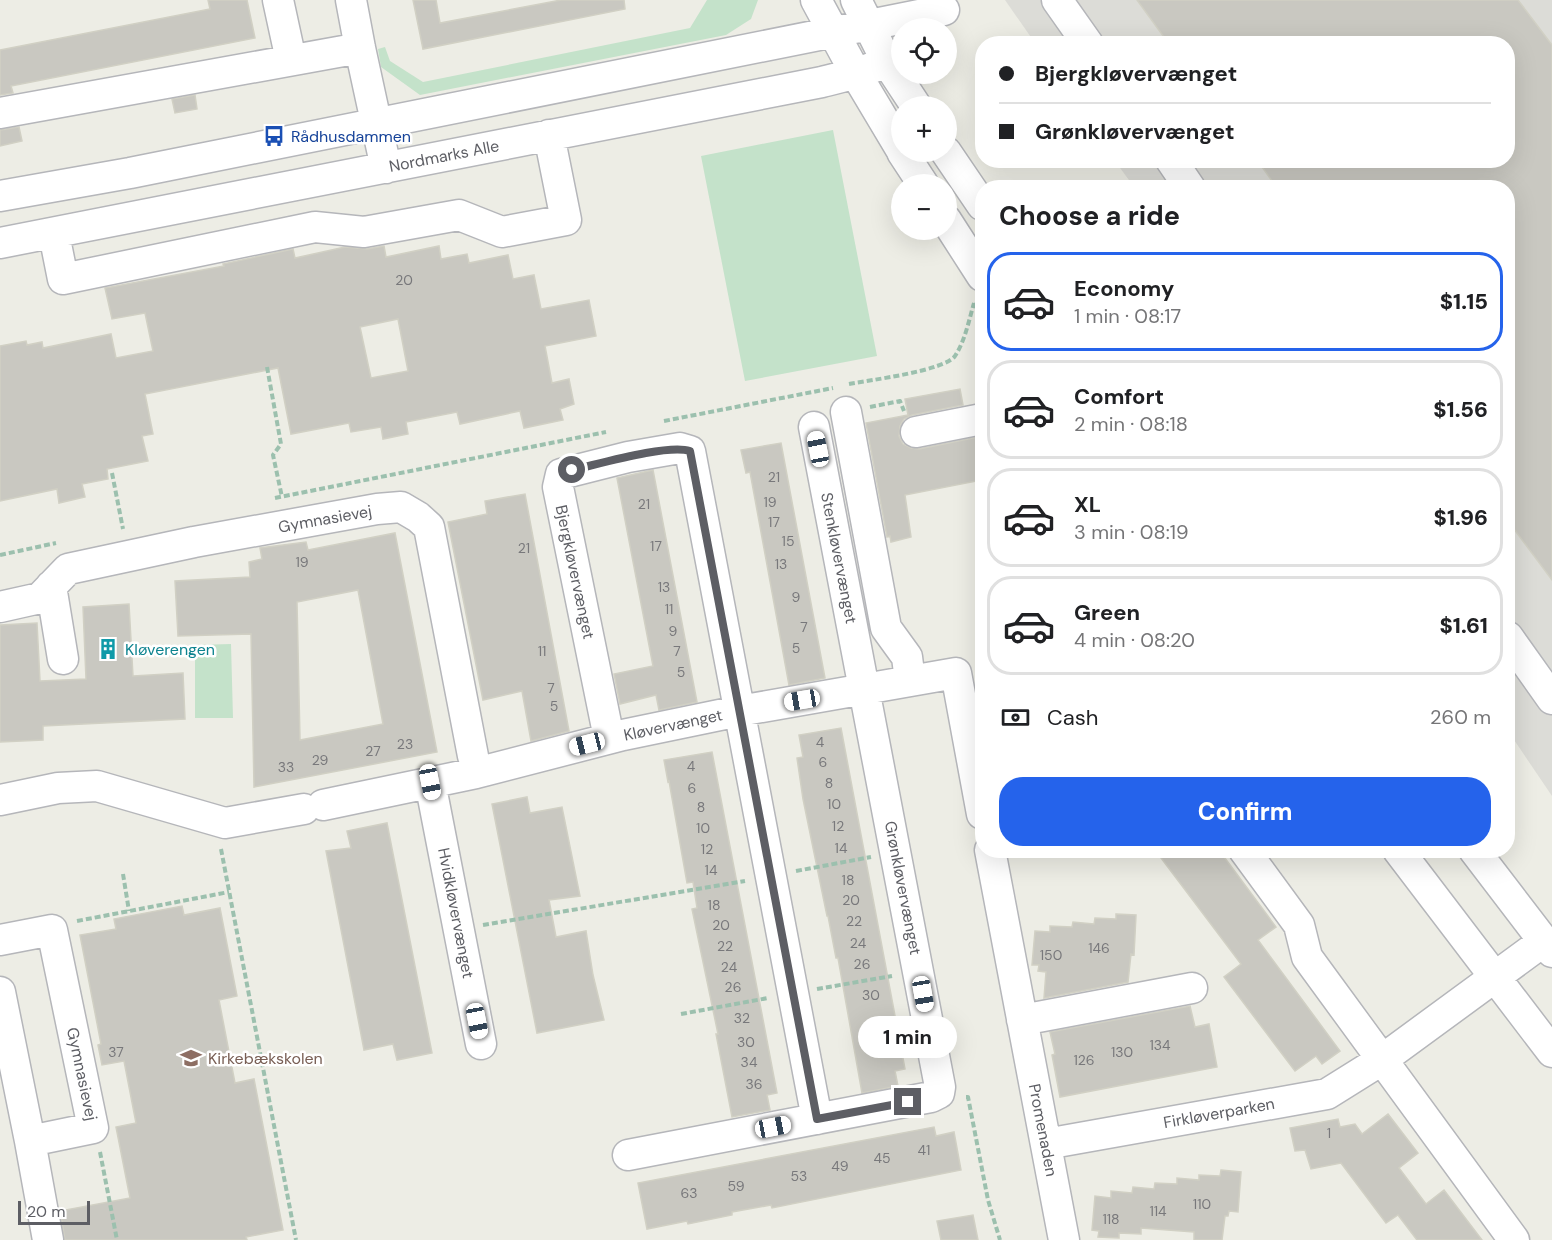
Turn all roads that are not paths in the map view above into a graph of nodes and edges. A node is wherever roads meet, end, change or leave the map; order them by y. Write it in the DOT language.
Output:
graph roads {
  1 [pos="278,0"];
  2 [pos="351,0"];
  3 [pos="816,0"];
  4 [pos="1057,0"];
  5 [pos="862,13"];
  6 [pos="943,13"];
  7 [pos="834,33"];
  8 [pos="1082,36"];
  9 [pos="360,48"];
  10 [pos="891,54"];
  11 [pos="891,59"];
  12 [pos="291,60"];
  13 [pos="856,74"];
  14 [pos="0,113"];
  15 [pos="375,124"];
  16 [pos="891,133"];
  17 [pos="549,135"];
  18 [pos="953,162"];
  19 [pos="386,168"];
  20 [pos="975,195"];
  21 [pos="0,196"];
  22 [pos="54,234"];
  23 [pos="955,240"];
  24 [pos="0,243"];
  25 [pos="975,283"];
  26 [pos="846,412"];
  27 [pos="975,420"];
  28 [pos="814,427"];
  29 [pos="916,432"];
  30 [pos="51,586"];
  31 [pos="0,608"];
  32 [pos="1515,647"];
  33 [pos="63,659"];
  34 [pos="965,674"];
  35 [pos="910,681"];
  36 [pos="864,689"];
  37 [pos="1552,699"];
  38 [pos="739,711"];
  39 [pos="609,738"];
  40 [pos="474,756"];
  41 [pos="975,756"];
  42 [pos="430,782"];
  43 [pos="0,800"];
  44 [pos="992,858"];
  45 [pos="1250,858"];
  46 [pos="1404,858"];
  47 [pos="1480,858"];
  48 [pos="0,940"];
  49 [pos="1548,946"];
  50 [pos="1494,978"];
  51 [pos="1192,988"];
  52 [pos="0,992"];
  53 [pos="1022,1020"];
  54 [pos="481,1044"];
  55 [pos="1552,1052"];
  56 [pos="1383,1059"];
  57 [pos="817,1119"];
  58 [pos="30,1141"];
  59 [pos="1046,1144"];
  60 [pos="628,1155"];
  61 [pos="48,1240"];
  62 [pos="1064,1240"];
  63 [pos="1514,1240"];
  1 -- 12 [label="street"];
  2 -- 9 [label="street"];
  3 -- 7 [label="street"];
  4 -- 8 [label="street"];
  5 -- 6 [label="street"];
  5 -- 7 [label="street"];
  5 -- 10 [label="street"];
  7 -- 13 [label="street"];
  7 -- 15 [label="street"];
  9 -- 12 [label="street"];
  9 -- 15 [label="street"];
  11 -- 13 [label="street, Nordmarks Alle"];
  12 -- 14 [label="street"];
  13 -- 16 [label="street"];
  13 -- 17 [label="street, Nordmarks Alle"];
  15 -- 19 [label="street"];
  15 -- 21 [label="street"];
  17 -- 19 [label="street, Nordmarks Alle"];
  17 -- 22 [label="street"];
  18 -- 20 [label="street"];
  19 -- 22 [label="street, Nordmarks Alle"];
  22 -- 24 [label="street, Nordmarks Alle"];
  23 -- 25 [label="street"];
  26 -- 35 [label="street"];
  27 -- 29 [label="street"];
  28 -- 36 [label="street, Stenkløvervænget"];
  30 -- 31 [label="street, Gymnasievej"];
  30 -- 33 [label="street"];
  30 -- 40 [label="street, Gymnasievej"];
  32 -- 37 [label="street"];
  34 -- 35 [label="street, Kløvervænget"];
  34 -- 41 [label="street"];
  35 -- 36 [label="street, Kløvervænget"];
  36 -- 38 [label="street, Kløvervænget"];
  36 -- 57 [label="street, Grønkløvervænget"];
  38 -- 39 [label="street, Kløvervænget"];
  38 -- 39 [label="street, Bjergkløvervænget"];
  38 -- 57 [label="street"];
  39 -- 42 [label="street, Kløvervænget"];
  42 -- 43 [label="street, Kløvervænget"];
  42 -- 54 [label="street, Hvidkløvervænget"];
  44 -- 53 [label="street, Promenaden"];
  45 -- 56 [label="street"];
  46 -- 50 [label="street"];
  47 -- 49 [label="street"];
  48 -- 58 [label="street, Gymnasievej"];
  49 -- 50 [label="street, Firkløverparken"];
  50 -- 55 [label="street"];
  50 -- 56 [label="street, Firkløverparken"];
  51 -- 53 [label="street"];
  52 -- 58 [label="street"];
  53 -- 59 [label="street, Promenaden"];
  56 -- 59 [label="street, Firkløverparken"];
  56 -- 63 [label="street"];
  57 -- 60 [label="street"];
  58 -- 61 [label="street"];
  59 -- 62 [label="street, Promenaden"];
}
